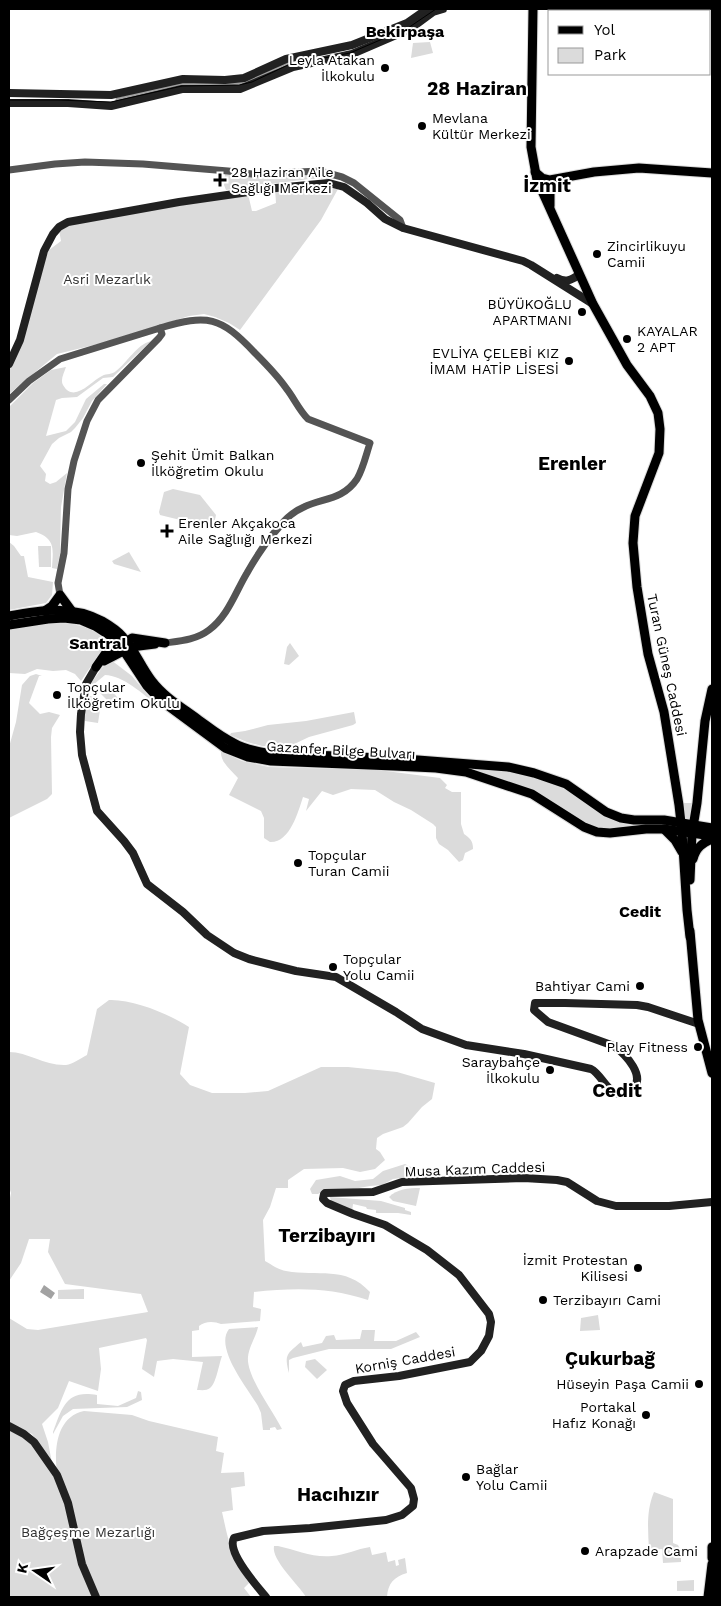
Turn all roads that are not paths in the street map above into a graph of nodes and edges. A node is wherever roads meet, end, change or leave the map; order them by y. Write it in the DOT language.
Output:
graph roads {
  1 [pos="427,9"];
  2 [pos="443,9"];
  3 [pos="533,9"];
  4 [pos="9,93"];
  5 [pos="9,104"];
  6 [pos="9,170"];
  7 [pos="535,172"];
  8 [pos="712,173"];
  9 [pos="554,180"];
  10 [pos="550,208"];
  11 [pos="403,226"];
  12 [pos="579,275"];
  13 [pos="561,284"];
  14 [pos="593,304"];
  15 [pos="160,328"];
  16 [pos="9,357"];
  17 [pos="9,364"];
  18 [pos="9,400"];
  19 [pos="60,594"];
  20 [pos="45,610"];
  21 [pos="70,610"];
  22 [pos="9,616"];
  23 [pos="9,625"];
  24 [pos="116,630"];
  25 [pos="106,633"];
  26 [pos="143,638"];
  27 [pos="162,643"];
  28 [pos="125,646"];
  29 [pos="106,654"];
  30 [pos="96,667"];
  31 [pos="712,689"];
  32 [pos="162,692"];
  33 [pos="679,805"];
  34 [pos="696,810"];
  35 [pos="664,824"];
  36 [pos="682,827"];
  37 [pos="712,827"];
  38 [pos="693,829"];
  39 [pos="712,837"];
  40 [pos="684,857"];
  41 [pos="690,866"];
  42 [pos="690,937"];
  43 [pos="699,1022"];
  44 [pos="712,1073"];
  45 [pos="366,1193"];
  46 [pos="712,1202"];
  47 [pos="9,1426"];
  48 [pos="712,1547"];
  49 [pos="712,1558"];
  50 [pos="712,1564"];
  51 [pos="96,1597"];
  52 [pos="266,1597"];
  53 [pos="708,1597"];
  1 -- 4 [label="main road"];
  2 -- 5 [label="main road"];
  3 -- 7 [label="main road, Turan Güneş Caddesi"];
  6 -- 11 [label="street"];
  7 -- 9 [label="main road"];
  7 -- 10 [label="main road, Turan Güneş Caddesi"];
  8 -- 9 [label="main road"];
  9 -- 10 [label="main road"];
  10 -- 12 [label="main road, Turan Güneş Caddesi"];
  11 -- 12 [label="main road"];
  11 -- 13 [label="main road"];
  11 -- 16 [label="main road"];
  11 -- 17 [label="main road"];
  12 -- 13 [label="main road"];
  12 -- 14 [label="main road, Turan Güneş Caddesi"];
  13 -- 14 [label="main road"];
  14 -- 33 [label="main road, Turan Güneş Caddesi"];
  15 -- 18 [label="street"];
  15 -- 19 [label="street"];
  15 -- 27 [label="street"];
  19 -- 20 [label="main road"];
  19 -- 21 [label="main road"];
  20 -- 21 [label="main road, Gazanfer Bilge Bulvarı"];
  20 -- 22 [label="main road, Gazanfer Bilge Bulvarı"];
  21 -- 24 [label="main road, Gazanfer Bilge Bulvarı"];
  23 -- 25 [label="main road, Gazanfer Bilge Bulvarı"];
  24 -- 26 [label="main road"];
  24 -- 28 [label="main road, Gazanfer Bilge Bulvarı"];
  25 -- 28 [label="main road, Gazanfer Bilge Bulvarı"];
  25 -- 29 [label="main road"];
  26 -- 27 [label="main road"];
  26 -- 28 [label="main road"];
  27 -- 28 [label="main road"];
  27 -- 32 [label="main road"];
  28 -- 29 [label="main road"];
  28 -- 30 [label="main road"];
  28 -- 32 [label="main road, Gazanfer Bilge Bulvarı"];
  28 -- 35 [label="main road, Gazanfer Bilge Bulvarı"];
  29 -- 30 [label="main road"];
  30 -- 43 [label="main road"];
  31 -- 34 [label="main road, Turan Güneş Caddesi"];
  32 -- 35 [label="main road, Gazanfer Bilge Bulvarı"];
  33 -- 35 [label="main road"];
  33 -- 36 [label="main road, Turan Güneş Caddesi"];
  34 -- 37 [label="main road"];
  34 -- 38 [label="main road, Turan Güneş Caddesi"];
  35 -- 36 [label="main road, Gazanfer Bilge Bulvarı"];
  35 -- 40 [label="main road"];
  36 -- 38 [label="main road, Gazanfer Bilge Bulvarı"];
  36 -- 40 [label="main road, Turan Güneş Caddesi"];
  37 -- 38 [label="main road"];
  38 -- 39 [label="main road"];
  38 -- 41 [label="main road, Turan Güneş Caddesi"];
  39 -- 41 [label="main road"];
  40 -- 42 [label="main road, Turan Güneş Caddesi"];
  41 -- 42 [label="main road, Turan Güneş Caddesi"];
  42 -- 43 [label="main road, Turan Güneş Caddesi"];
  43 -- 44 [label="main road, Turan Güneş Caddesi"];
  45 -- 46 [label="main road, Musa Kazım Caddesi"];
  45 -- 52 [label="main road, Korniş Caddesi"];
  47 -- 51 [label="main road"];
  48 -- 49 [label="main road"];
  50 -- 53 [label="main road"];
}
